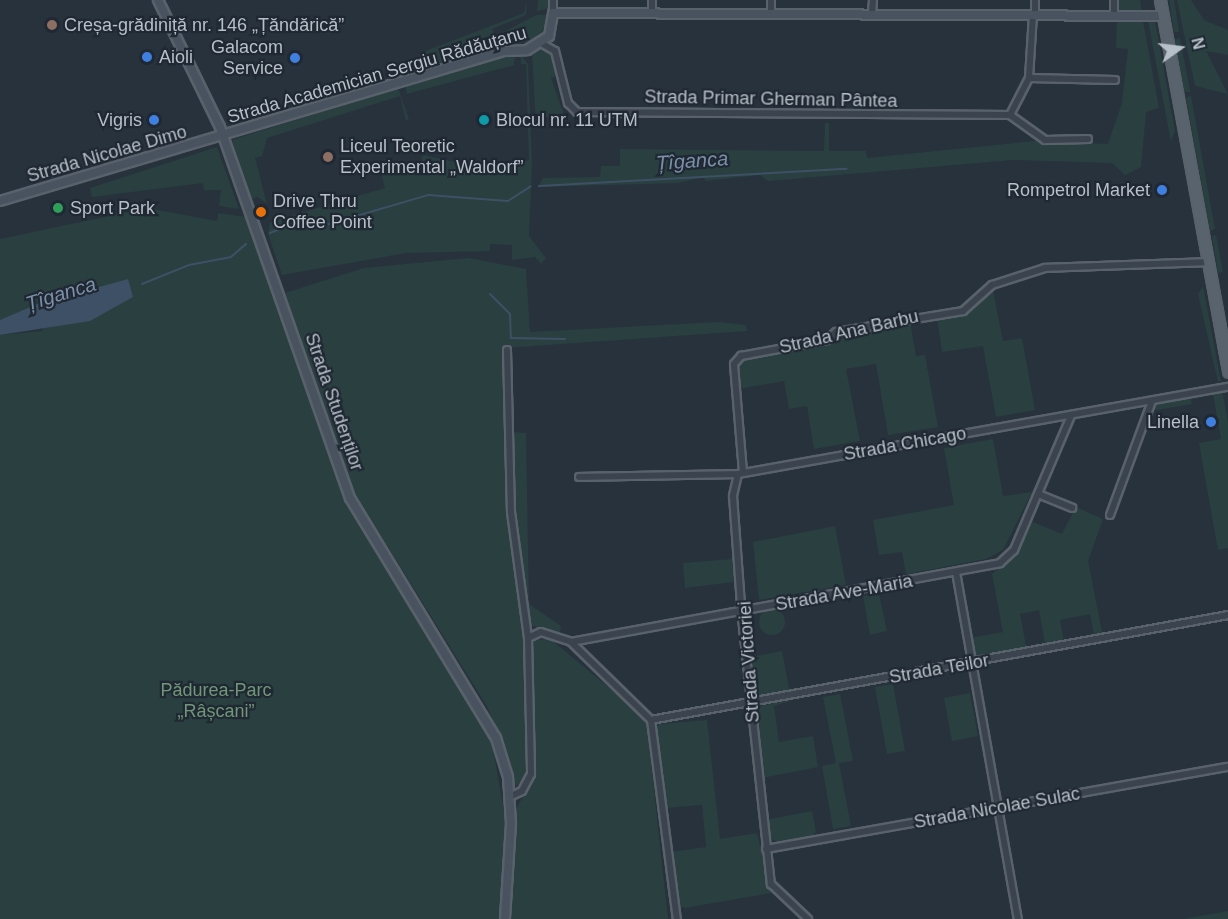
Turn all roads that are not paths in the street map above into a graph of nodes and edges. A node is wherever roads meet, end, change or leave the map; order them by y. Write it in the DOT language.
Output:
graph roads {
  1 [pos="158,0"];
  2 [pos="554,0"];
  3 [pos="652,0"];
  4 [pos="771,0"];
  5 [pos="873,0"];
  6 [pos="1035,0"];
  7 [pos="1114,0"];
  8 [pos="1160,0"];
  9 [pos="652,11"];
  10 [pos="553,13"];
  11 [pos="771,14"];
  12 [pos="872,14"];
  13 [pos="1034,15"];
  14 [pos="1114,16"];
  15 [pos="1162,16"];
  16 [pos="541,43"];
  17 [pos="1029,78"];
  18 [pos="1115,80"];
  19 [pos="1010,115"];
  20 [pos="223,138"];
  21 [pos="1088,139"];
  22 [pos="0,201"];
  23 [pos="1208,262"];
  24 [pos="507,350"];
  25 [pos="734,364"];
  26 [pos="1228,372"];
  27 [pos="1228,387"];
  28 [pos="1152,401"];
  29 [pos="1071,416"];
  30 [pos="1055,418"];
  31 [pos="1065,431"];
  32 [pos="740,473"];
  33 [pos="579,477"];
  34 [pos="1038,494"];
  35 [pos="1072,508"];
  36 [pos="1110,515"];
  37 [pos="956,572"];
  38 [pos="744,611"];
  39 [pos="1228,615"];
  40 [pos="528,638"];
  41 [pos="571,642"];
  42 [pos="971,663"];
  43 [pos="752,703"];
  44 [pos="651,720"];
  45 [pos="1228,767"];
  46 [pos="509,797"];
  47 [pos="997,807"];
  48 [pos="766,849"];
  49 [pos="505,919"];
  50 [pos="677,919"];
  51 [pos="807,919"];
  52 [pos="1018,919"];
  1 -- 20 [label="main road, Strada Studenților"];
  2 -- 10 [label="street"];
  3 -- 9 [label="street"];
  4 -- 11 [label="street"];
  5 -- 12 [label="street"];
  6 -- 13 [label="street"];
  7 -- 14 [label="street"];
  8 -- 15 [label="main road"];
  9 -- 10 [label="main road"];
  9 -- 11 [label="main road"];
  10 -- 16 [label="main road"];
  11 -- 12 [label="main road"];
  12 -- 13 [label="main road"];
  13 -- 14 [label="main road"];
  13 -- 17 [label="street"];
  14 -- 15 [label="main road"];
  15 -- 23 [label="main road"];
  16 -- 19 [label="street, Strada Primar Gherman Pântea"];
  16 -- 20 [label="main road, Strada Academician Sergiu Rădăuțanu"];
  17 -- 18 [label="street"];
  17 -- 19 [label="street"];
  19 -- 21 [label="street"];
  20 -- 22 [label="main road, Strada Nicolae Dimo"];
  20 -- 46 [label="main road, Strada Studenților"];
  23 -- 25 [label="street, Strada Ana Barbu"];
  23 -- 26 [label="main road"];
  24 -- 40 [label="street"];
  25 -- 32 [label="street, Strada Victoriei"];
  27 -- 28 [label="street, Strada Chicago"];
  28 -- 29 [label="street, Strada Chicago"];
  28 -- 36 [label="street"];
  29 -- 30 [label="street, Strada Chicago"];
  29 -- 31 [label="street, Strada Ave-Maria"];
  30 -- 31 [label="street"];
  30 -- 32 [label="street, Strada Chicago"];
  31 -- 34 [label="street, Strada Ave-Maria"];
  32 -- 33 [label="street, Strada Chicago"];
  32 -- 38 [label="street, Strada Victoriei"];
  34 -- 35 [label="street"];
  34 -- 37 [label="street, Strada Ave-Maria"];
  37 -- 38 [label="street, Strada Ave-Maria"];
  37 -- 42 [label="street"];
  38 -- 41 [label="street, Strada Ave-Maria"];
  38 -- 43 [label="street, Strada Victoriei"];
  39 -- 42 [label="street, Strada Teilor"];
  40 -- 41 [label="street, Strada Ave-Maria"];
  40 -- 46 [label="street"];
  41 -- 44 [label="street"];
  42 -- 43 [label="street, Strada Teilor"];
  42 -- 47 [label="street"];
  43 -- 44 [label="street, Strada Teilor"];
  43 -- 48 [label="street, Strada Victoriei"];
  44 -- 50 [label="street"];
  45 -- 47 [label="street, Strada Nicolae Sulac"];
  46 -- 49 [label="main road, Strada Studenților"];
  47 -- 48 [label="street, Strada Nicolae Sulac"];
  47 -- 52 [label="street"];
  48 -- 51 [label="street, Strada Victoriei"];
}
